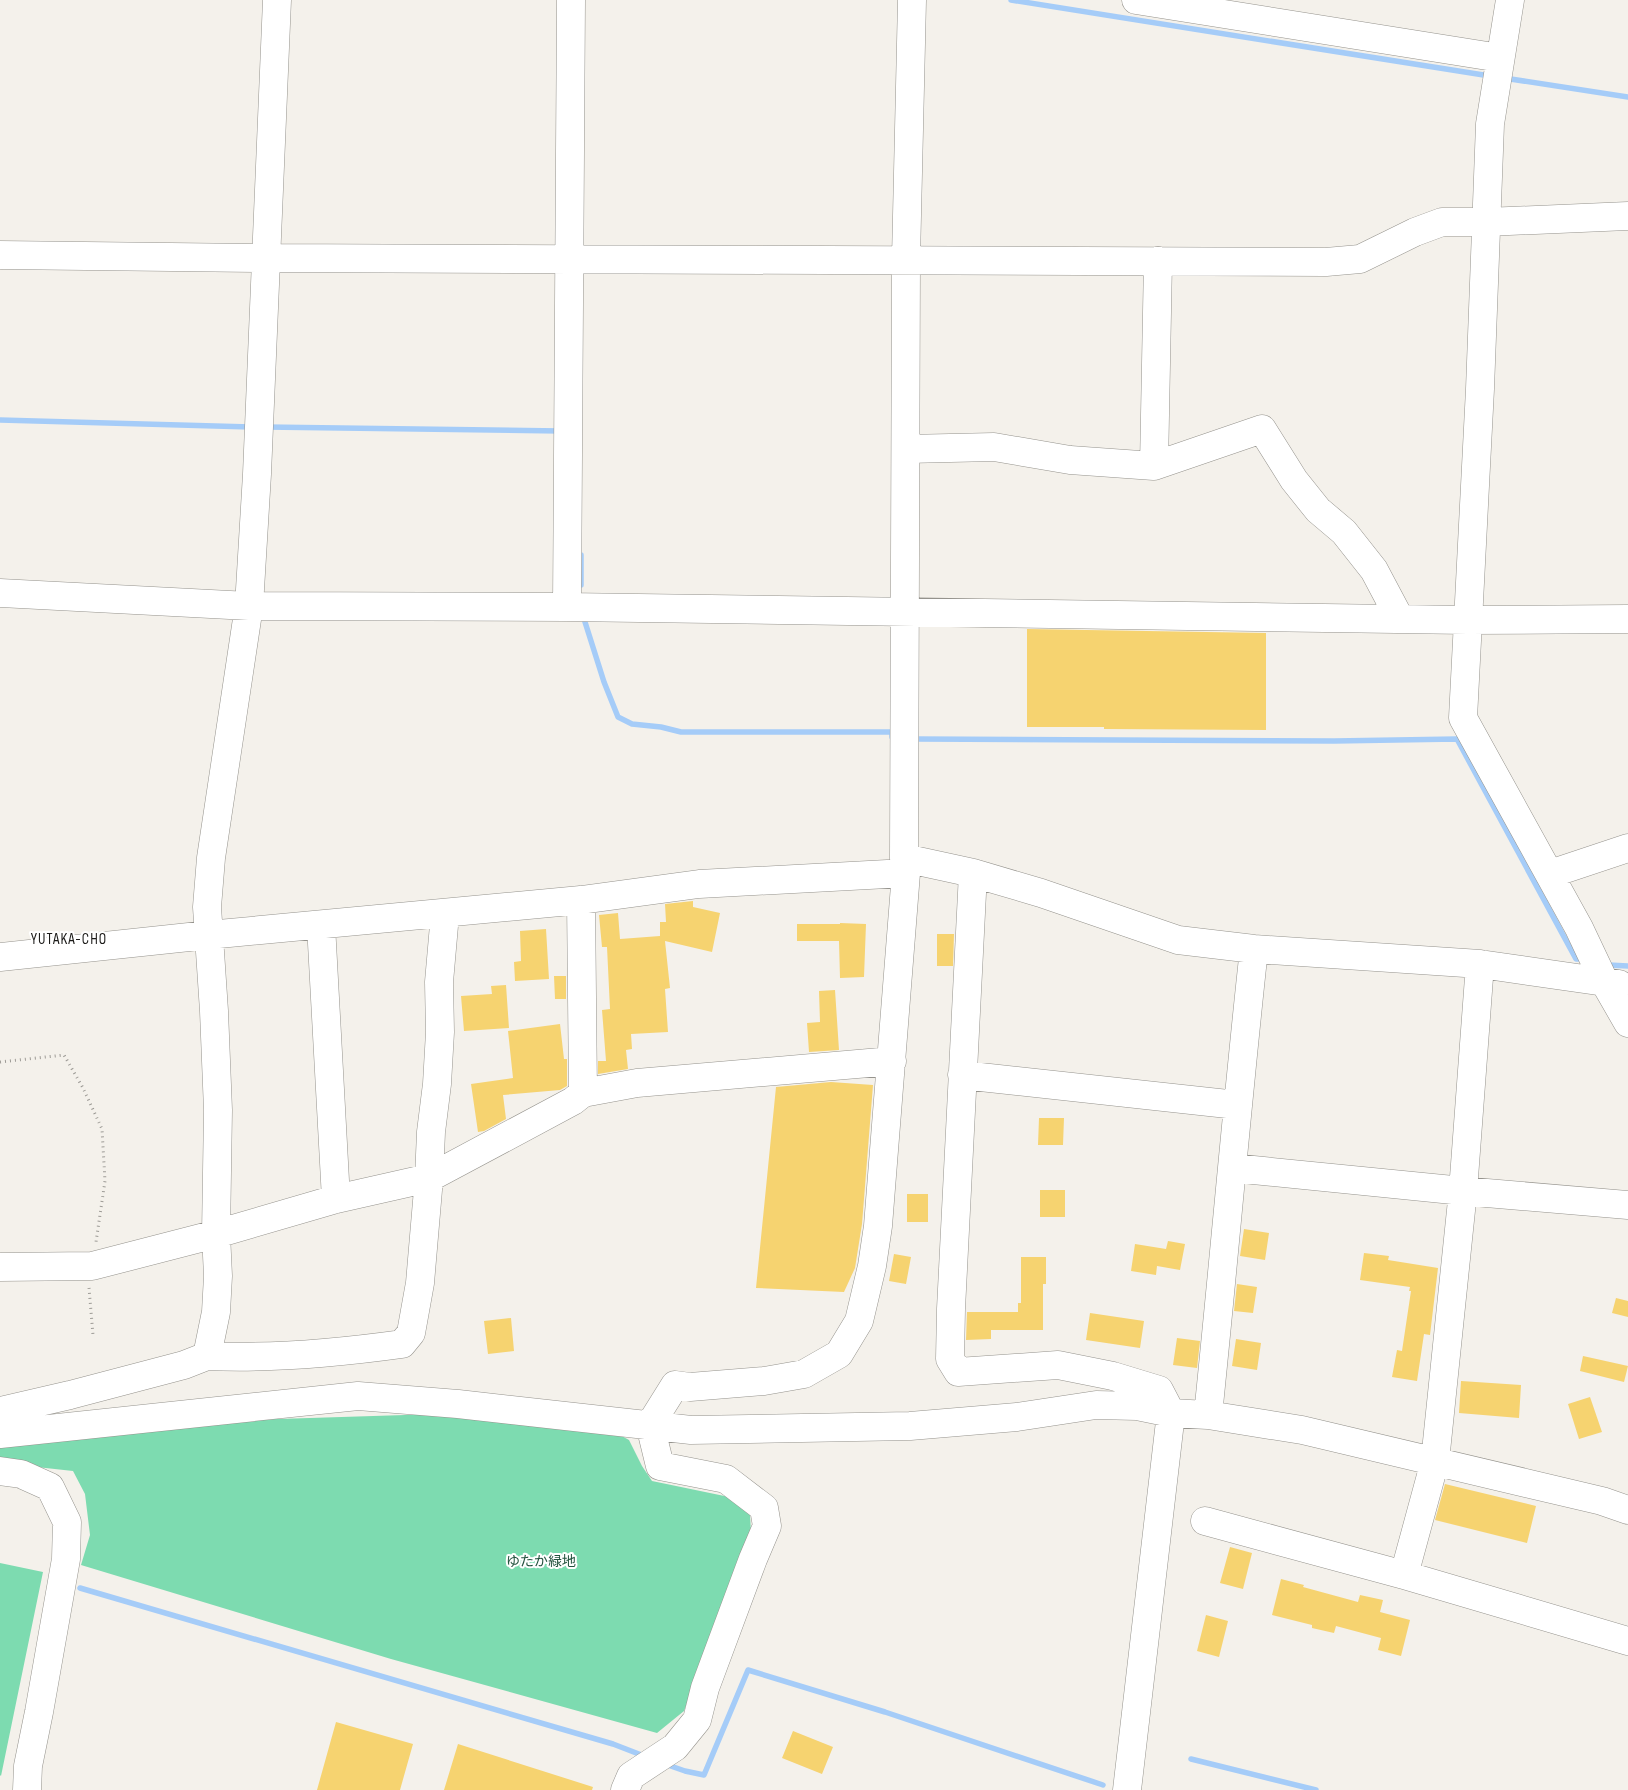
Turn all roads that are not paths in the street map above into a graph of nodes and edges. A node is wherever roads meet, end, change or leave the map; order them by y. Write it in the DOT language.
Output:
graph roads {
  1 [pos="277,0"];
  2 [pos="571,0"];
  3 [pos="912,0"];
  4 [pos="1136,0"];
  5 [pos="1510,0"];
  6 [pos="1498,71"];
  7 [pos="1628,216"];
  8 [pos="1486,222"];
  9 [pos="0,255"];
  10 [pos="266,258"];
  11 [pos="569,258"];
  12 [pos="906,259"];
  13 [pos="1158,261"];
  14 [pos="906,449"];
  15 [pos="1154,466"];
  16 [pos="0,594"];
  17 [pos="249,606"];
  18 [pos="567,607"];
  19 [pos="906,612"];
  20 [pos="1400,619"];
  21 [pos="1628,619"];
  22 [pos="1468,620"];
  23 [pos="1628,848"];
  24 [pos="905,865"];
  25 [pos="973,873"];
  26 [pos="1550,874"];
  27 [pos="581,900"];
  28 [pos="446,914"];
  29 [pos="321,925"];
  30 [pos="208,935"];
  31 [pos="1254,949"];
  32 [pos="0,957"];
  33 [pos="1480,964"];
  34 [pos="1616,984"];
  35 [pos="1628,1023"];
  36 [pos="885,1062"];
  37 [pos="962,1075"];
  38 [pos="583,1092"];
  39 [pos="1237,1105"];
  40 [pos="1233,1168"];
  41 [pos="429,1184"];
  42 [pos="1463,1191"];
  43 [pos="336,1199"];
  44 [pos="1628,1205"];
  45 [pos="216,1234"];
  46 [pos="0,1267"];
  47 [pos="207,1356"];
  48 [pos="0,1411"];
  49 [pos="1171,1413"];
  50 [pos="1208,1415"];
  51 [pos="650,1425"];
  52 [pos="0,1434"];
  53 [pos="1435,1461"];
  54 [pos="0,1471"];
  55 [pos="1628,1510"];
  56 [pos="1205,1521"];
  57 [pos="1404,1575"];
  58 [pos="1628,1641"];
  59 [pos="27,1790"];
  60 [pos="625,1790"];
  61 [pos="1127,1790"];
  1 -- 10 [label="street"];
  2 -- 11 [label="street"];
  3 -- 12 [label="street"];
  4 -- 6 [label="street"];
  5 -- 6 [label="street"];
  6 -- 8 [label="street"];
  7 -- 8 [label="street"];
  8 -- 13 [label="street"];
  8 -- 22 [label="street"];
  9 -- 10 [label="street"];
  10 -- 11 [label="street"];
  10 -- 17 [label="street"];
  11 -- 12 [label="street"];
  11 -- 18 [label="street"];
  12 -- 13 [label="street"];
  12 -- 14 [label="street"];
  13 -- 15 [label="street"];
  14 -- 15 [label="street"];
  14 -- 19 [label="street"];
  15 -- 20 [label="street"];
  16 -- 17 [label="street"];
  17 -- 18 [label="street"];
  17 -- 30 [label="street"];
  18 -- 19 [label="street"];
  19 -- 20 [label="street"];
  19 -- 24 [label="street"];
  20 -- 22 [label="street"];
  21 -- 22 [label="street"];
  22 -- 26 [label="street"];
  23 -- 26 [label="street"];
  24 -- 25 [label="street"];
  24 -- 27 [label="street"];
  24 -- 36 [label="street"];
  25 -- 31 [label="street"];
  25 -- 37 [label="street"];
  26 -- 34 [label="street"];
  27 -- 28 [label="street"];
  27 -- 38 [label="street"];
  28 -- 29 [label="street"];
  28 -- 41 [label="street"];
  29 -- 30 [label="street"];
  29 -- 43 [label="street"];
  30 -- 32 [label="street"];
  30 -- 45 [label="street"];
  31 -- 33 [label="street"];
  31 -- 39 [label="street"];
  33 -- 34 [label="street"];
  33 -- 42 [label="street"];
  34 -- 35 [label="street"];
  36 -- 38 [label="street"];
  36 -- 51 [label="street"];
  37 -- 39 [label="street"];
  37 -- 49 [label="street"];
  38 -- 41 [label="street"];
  39 -- 40 [label="street"];
  40 -- 42 [label="street"];
  40 -- 50 [label="street"];
  41 -- 43 [label="street"];
  41 -- 47 [label="street"];
  42 -- 44 [label="street"];
  42 -- 53 [label="street"];
  43 -- 45 [label="street"];
  45 -- 46 [label="street"];
  45 -- 47 [label="street"];
  47 -- 48 [label="street"];
  49 -- 50 [label="street"];
  49 -- 51 [label="street"];
  49 -- 61 [label="street"];
  50 -- 53 [label="street"];
  51 -- 52 [label="street"];
  51 -- 60 [label="street"];
  53 -- 55 [label="street"];
  53 -- 57 [label="street"];
  54 -- 59 [label="street"];
  56 -- 57 [label="street"];
  57 -- 58 [label="street"];
}
